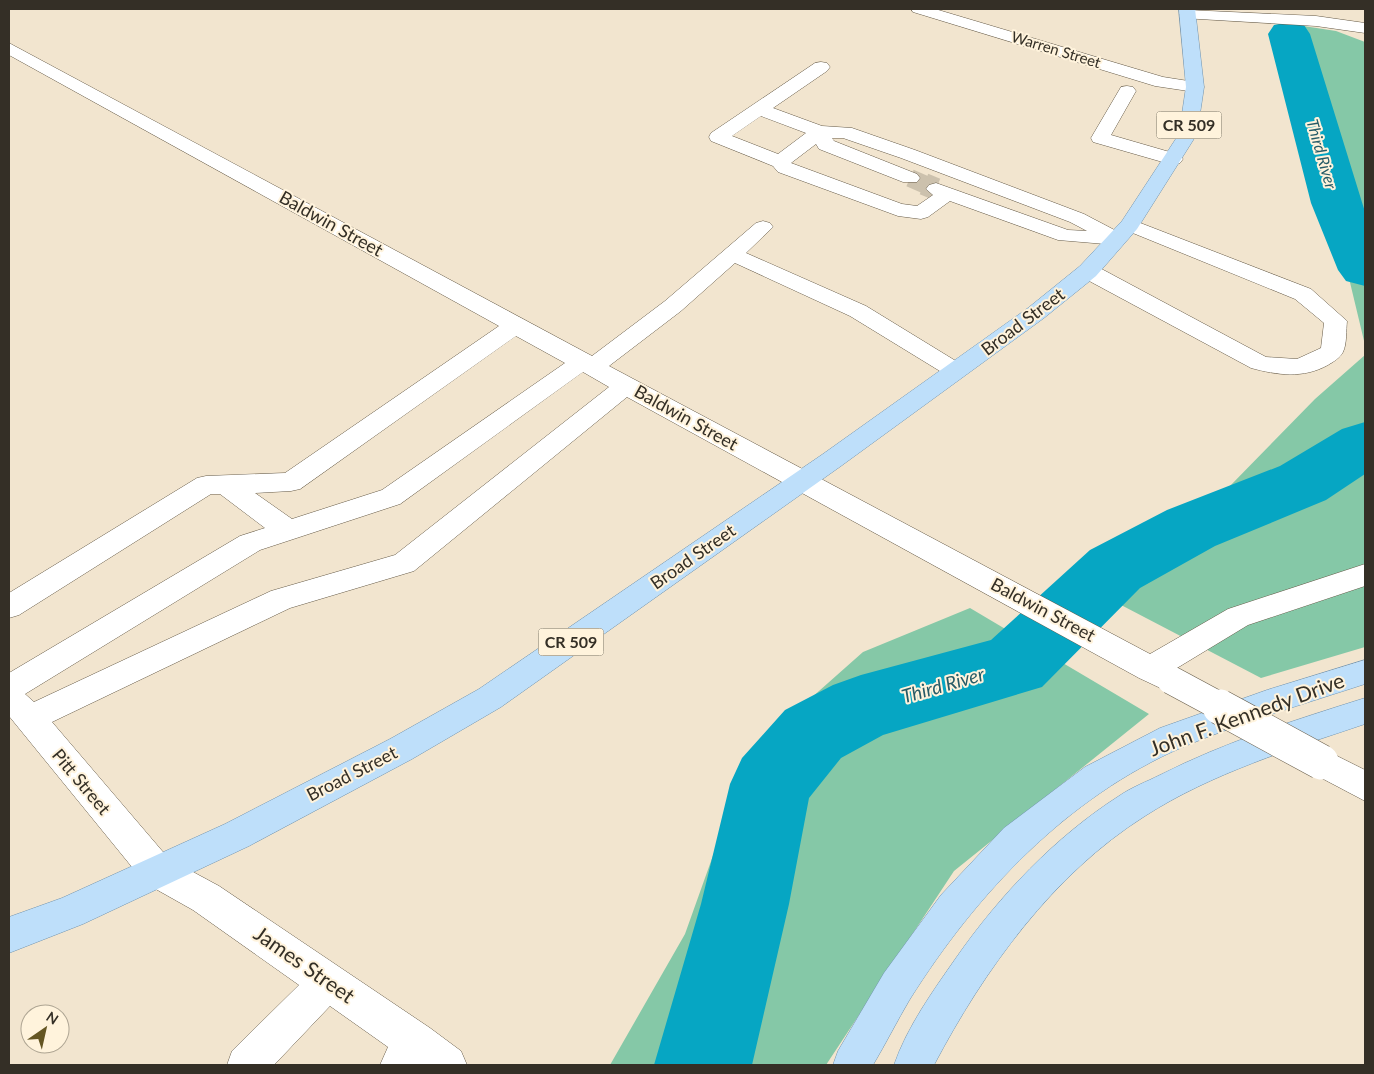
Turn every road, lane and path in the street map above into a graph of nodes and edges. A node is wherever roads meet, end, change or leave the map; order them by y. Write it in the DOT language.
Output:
graph roads {
  1 [pos="919,9"];
  2 [pos="1187,12"];
  3 [pos="1314,15"];
  4 [pos="1365,28"];
  5 [pos="9,48"];
  6 [pos="821,67"];
  7 [pos="1195,87"];
  8 [pos="1127,91"];
  9 [pos="760,109"];
  10 [pos="820,132"];
  11 [pos="1173,159"];
  12 [pos="780,162"];
  13 [pos="910,178"];
  14 [pos="763,227"];
  15 [pos="1123,232"];
  16 [pos="732,254"];
  17 [pos="1088,271"];
  18 [pos="516,325"];
  19 [pos="588,364"];
  20 [pos="956,371"];
  21 [pos="627,385"];
  22 [pos="802,481"];
  23 [pos="226,485"];
  24 [pos="289,531"];
  25 [pos="1365,575"];
  26 [pos="9,607"];
  27 [pos="1365,672"];
  28 [pos="1160,674"];
  29 [pos="9,690"];
  30 [pos="1365,711"];
  31 [pos="28,719"];
  32 [pos="1365,786"];
  33 [pos="157,871"];
  34 [pos="9,935"];
  35 [pos="327,982"];
  36 [pos="408,1054"];
  37 [pos="246,1065"];
  38 [pos="447,1065"];
  39 [pos="852,1065"];
  40 [pos="913,1065"];
  1 -- 7 [label="street, Warren Street"];
  2 -- 3 [label="street"];
  2 -- 7 [label="main road, Broad Street / CR 509"];
  3 -- 4 [label="street"];
  5 -- 18 [label="street, Baldwin Street"];
  6 -- 9 [label="street"];
  7 -- 11 [label="main road, Broad Street / CR 509"];
  8 -- 11 [label="street"];
  9 -- 10 [label="street"];
  9 -- 12 [label="street"];
  10 -- 12 [label="street"];
  10 -- 13 [label="street"];
  10 -- 15 [label="street"];
  11 -- 15 [label="main road, Broad Street / CR 509"];
  12 -- 15 [label="street"];
  14 -- 16 [label="street"];
  15 -- 17 [label="main road, Broad Street / CR 509"];
  15 -- 17 [label="street"];
  16 -- 19 [label="street"];
  16 -- 20 [label="street"];
  17 -- 20 [label="main road, Broad Street / CR 509"];
  18 -- 19 [label="street, Baldwin Street"];
  18 -- 23 [label="street"];
  19 -- 21 [label="street, Baldwin Street"];
  19 -- 24 [label="street"];
  20 -- 22 [label="main road, Broad Street / CR 509"];
  21 -- 22 [label="street, Baldwin Street"];
  21 -- 31 [label="street"];
  22 -- 28 [label="street, Baldwin Street"];
  22 -- 33 [label="main road, Broad Street / CR 509"];
  23 -- 24 [label="street"];
  23 -- 26 [label="street"];
  24 -- 29 [label="street"];
  25 -- 28 [label="street"];
  27 -- 39 [label="main road, John F. Kennedy Drive"];
  28 -- 32 [label="street, Baldwin Street, bridge"];
  29 -- 31 [label="street, Pitt Street"];
  30 -- 40 [label="main road, John F. Kennedy Drive"];
  31 -- 33 [label="street, Pitt Street"];
  33 -- 34 [label="main road, Broad Street / CR 509"];
  33 -- 35 [label="street, James Street"];
  35 -- 36 [label="street, James Street"];
  35 -- 37 [label="street"];
  36 -- 38 [label="street, James Street"];
}
